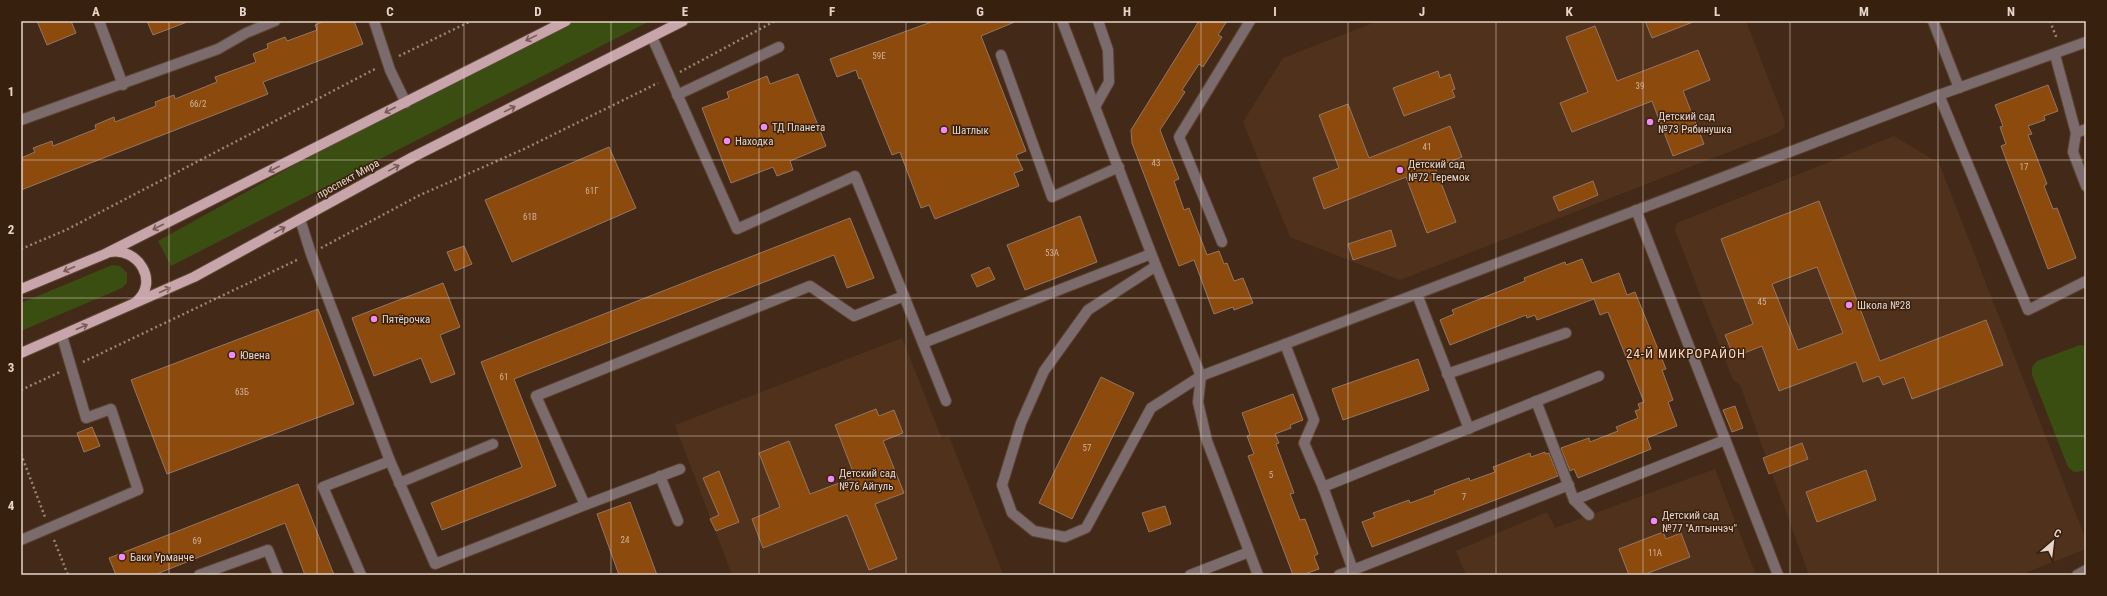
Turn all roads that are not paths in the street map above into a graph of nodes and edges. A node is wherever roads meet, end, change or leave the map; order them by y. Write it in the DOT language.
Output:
graph roads {
  1 [pos="99,21"];
  2 [pos="275,21"];
  3 [pos="374,21"];
  4 [pos="566,21"];
  5 [pos="684,21"];
  6 [pos="1062,21"];
  7 [pos="1098,21"];
  8 [pos="1250,21"];
  9 [pos="1933,21"];
  10 [pos="652,37"];
  11 [pos="2086,42"];
  12 [pos="779,47"];
  13 [pos="2059,53"];
  14 [pos="1001,55"];
  15 [pos="123,84"];
  16 [pos="1959,88"];
  17 [pos="677,95"];
  18 [pos="1938,95"];
  19 [pos="406,103"];
  20 [pos="1096,105"];
  21 [pos="21,120"];
  22 [pos="2086,129"];
  23 [pos="2076,133"];
  24 [pos="1119,167"];
  25 [pos="2086,186"];
  26 [pos="1636,210"];
  27 [pos="300,219"];
  28 [pos="1222,242"];
  29 [pos="105,254"];
  30 [pos="1151,254"];
  31 [pos="1156,266"];
  32 [pos="2086,281"];
  33 [pos="21,289"];
  34 [pos="1416,294"];
  35 [pos="904,296"];
  36 [pos="129,306"];
  37 [pos="1566,333"];
  38 [pos="62,336"];
  39 [pos="923,343"];
  40 [pos="1284,344"];
  41 [pos="21,354"];
  42 [pos="1447,374"];
  43 [pos="1201,376"];
  44 [pos="1599,376"];
  45 [pos="946,401"];
  46 [pos="1536,401"];
  47 [pos="1469,428"];
  48 [pos="1725,440"];
  49 [pos="493,444"];
  50 [pos="390,461"];
  51 [pos="680,469"];
  52 [pos="660,476"];
  53 [pos="399,483"];
  54 [pos="1569,485"];
  55 [pos="1323,487"];
  56 [pos="1574,500"];
  57 [pos="584,505"];
  58 [pos="1589,515"];
  59 [pos="678,521"];
  60 [pos="21,540"];
  61 [pos="1249,552"];
  62 [pos="1353,570"];
  63 [pos="2086,570"];
  64 [pos="199,575"];
  65 [pos="278,575"];
  66 [pos="361,575"];
  67 [pos="1190,575"];
  68 [pos="1258,575"];
  69 [pos="1339,575"];
  70 [pos="1778,575"];
  71 [pos="2077,575"];
  1 -- 15 [label="street"];
  2 -- 15 [label="street"];
  3 -- 19 [label="street"];
  4 -- 19 [label="main road, one-way"];
  5 -- 10 [label="main road, проспект Мира"];
  6 -- 20 [label="street"];
  7 -- 20 [label="street"];
  8 -- 28 [label="street"];
  9 -- 16 [label="street"];
  10 -- 17 [label="street"];
  27 -- 10 [label="main road, проспект Мира, one-way"];
  11 -- 13 [label="street"];
  12 -- 17 [label="street"];
  13 -- 16 [label="street"];
  13 -- 23 [label="street"];
  14 -- 24 [label="street"];
  15 -- 21 [label="street"];
  16 -- 18 [label="street"];
  17 -- 35 [label="street"];
  18 -- 26 [label="street"];
  18 -- 32 [label="street"];
  19 -- 29 [label="main road, one-way"];
  20 -- 24 [label="street"];
  22 -- 23 [label="street"];
  23 -- 25 [label="street"];
  24 -- 30 [label="street"];
  26 -- 34 [label="street"];
  26 -- 48 [label="street"];
  36 -- 27 [label="main road, проспект Мира, one-way"];
  27 -- 50 [label="street"];
  29 -- 33 [label="main road, one-way"];
  29 -- 36 [label="main road"];
  30 -- 31 [label="street"];
  30 -- 39 [label="street"];
  31 -- 43 [label="street"];
  31 -- 43 [label="street"];
  34 -- 40 [label="street"];
  34 -- 42 [label="street"];
  35 -- 39 [label="street"];
  35 -- 57 [label="street"];
  38 -- 36 [label="main road, проспект Мира, one-way"];
  37 -- 42 [label="street"];
  38 -- 41 [label="main road, проспект Мира"];
  38 -- 60 [label="street"];
  39 -- 45 [label="street"];
  40 -- 43 [label="street"];
  40 -- 55 [label="street"];
  42 -- 47 [label="street"];
  43 -- 61 [label="street"];
  44 -- 46 [label="street"];
  46 -- 47 [label="street"];
  46 -- 54 [label="street"];
  47 -- 55 [label="street"];
  48 -- 56 [label="street"];
  48 -- 70 [label="street"];
  49 -- 53 [label="street"];
  50 -- 53 [label="street"];
  50 -- 66 [label="street"];
  51 -- 52 [label="street"];
  52 -- 57 [label="street"];
  52 -- 59 [label="street"];
  53 -- 57 [label="street"];
  54 -- 56 [label="street"];
  54 -- 62 [label="street"];
  55 -- 62 [label="street"];
  56 -- 58 [label="street"];
  61 -- 67 [label="street"];
  61 -- 68 [label="street"];
  62 -- 69 [label="street"];
  63 -- 71 [label="street"];
  64 -- 65 [label="street"];
}
